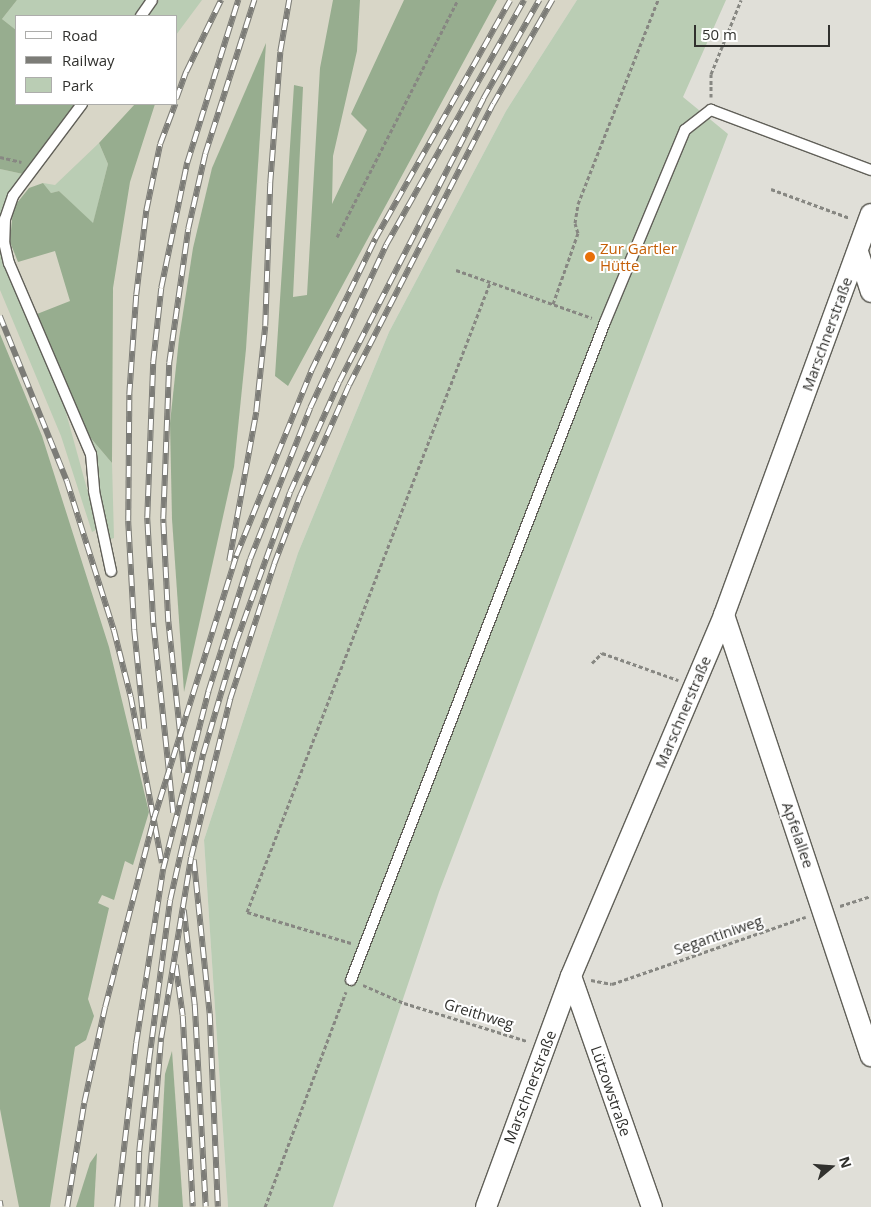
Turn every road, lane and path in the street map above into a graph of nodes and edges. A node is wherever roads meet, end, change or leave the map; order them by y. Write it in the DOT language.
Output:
graph roads {
  1 [pos="152,0"];
  2 [pos="458,0"];
  3 [pos="658,0"];
  4 [pos="741,0"];
  5 [pos="142,15"];
  6 [pos="81,105"];
  7 [pos="711,110"];
  8 [pos="0,157"];
  9 [pos="36,165"];
  10 [pos="871,170"];
  11 [pos="771,189"];
  12 [pos="869,219"];
  13 [pos="337,237"];
  14 [pos="858,252"];
  15 [pos="456,270"];
  16 [pos="490,283"];
  17 [pos="871,292"];
  18 [pos="552,304"];
  19 [pos="605,322"];
  20 [pos="111,571"];
  21 [pos="724,615"];
  22 [pos="592,663"];
  23 [pos="694,686"];
  24 [pos="871,896"];
  25 [pos="824,911"];
  26 [pos="363,946"];
  27 [pos="571,976"];
  28 [pos="351,980"];
  29 [pos="547,1048"];
  30 [pos="871,1056"];
  31 [pos="265,1207"];
  32 [pos="486,1207"];
  33 [pos="652,1207"];
  1 -- 5 [label="lane"];
  2 -- 13 [label="path"];
  3 -- 18 [label="path"];
  4 -- 7 [label="path"];
  6 -- 9 [label="lane"];
  7 -- 10 [label="lane"];
  7 -- 19 [label="lane"];
  8 -- 9 [label="path"];
  9 -- 20 [label="lane"];
  11 -- 12 [label="path"];
  12 -- 14 [label="street, Marschnerstraße"];
  14 -- 17 [label="street"];
  14 -- 21 [label="street, Marschnerstraße"];
  15 -- 16 [label="path"];
  16 -- 18 [label="path"];
  16 -- 26 [label="path"];
  18 -- 19 [label="path"];
  19 -- 26 [label="lane"];
  21 -- 23 [label="street, Marschnerstraße"];
  21 -- 25 [label="street, Apfelallee"];
  22 -- 23 [label="path"];
  23 -- 27 [label="street, Marschnerstraße"];
  24 -- 25 [label="path, Segantiniweg"];
  25 -- 27 [label="path, Segantiniweg"];
  25 -- 30 [label="street, Apfelallee"];
  26 -- 28 [label="lane"];
  27 -- 29 [label="street, Marschnerstraße"];
  27 -- 33 [label="street, Lützowstraße"];
  28 -- 29 [label="path, Greithweg"];
  28 -- 31 [label="path"];
  29 -- 32 [label="street, Marschnerstraße"];
}
